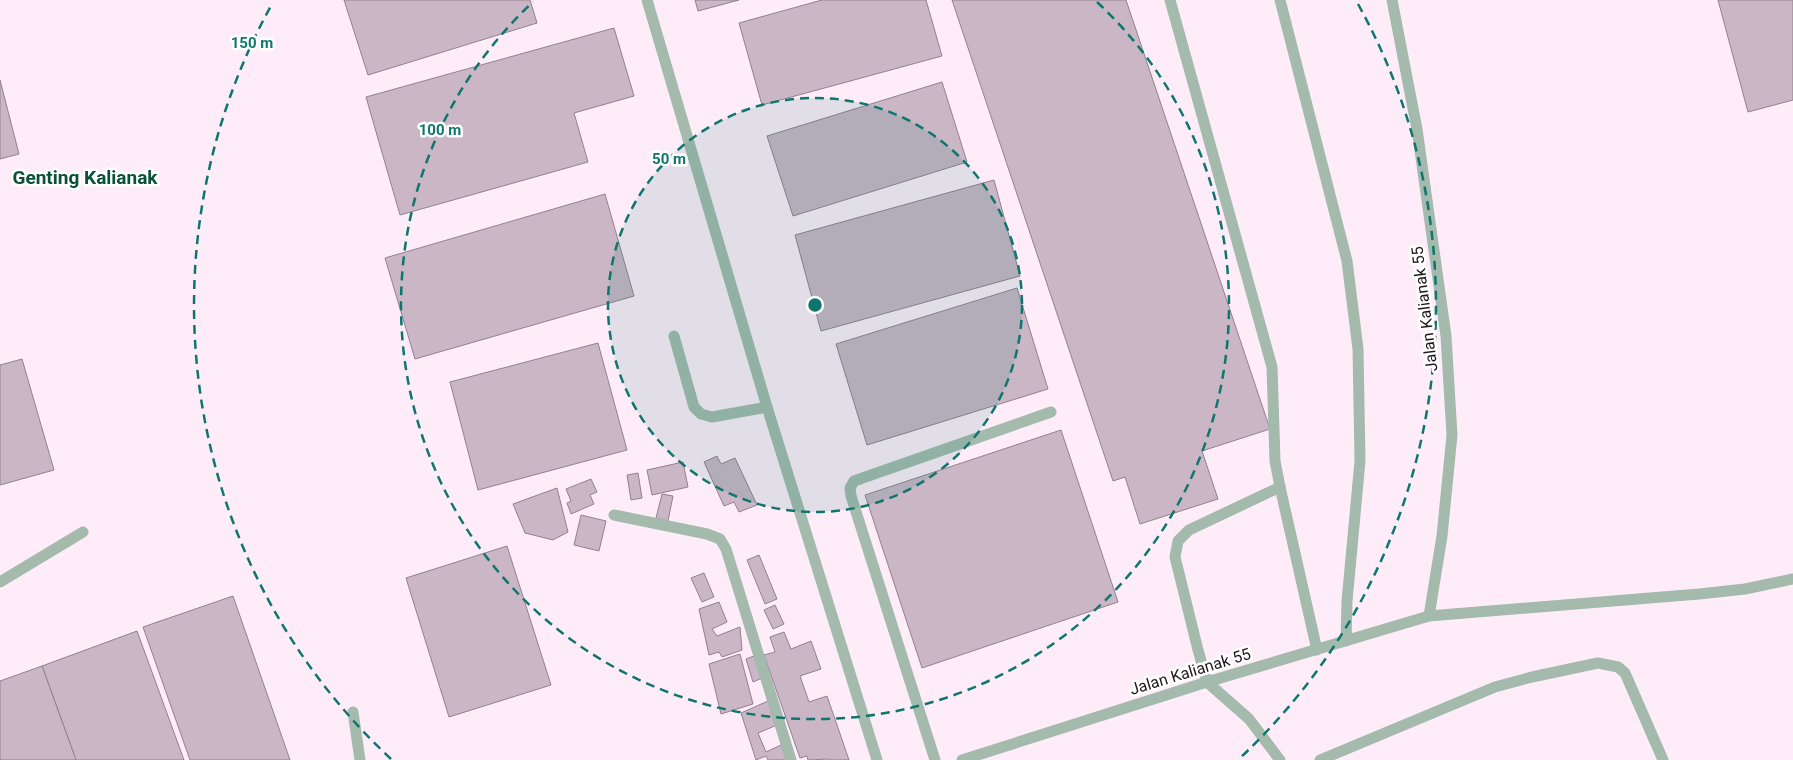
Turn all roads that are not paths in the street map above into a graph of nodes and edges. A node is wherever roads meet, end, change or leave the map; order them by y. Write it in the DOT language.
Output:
graph roads {
  1 [pos="647,0"];
  2 [pos="1170,0"];
  3 [pos="1280,0"];
  4 [pos="1392,0"];
  5 [pos="674,336"];
  6 [pos="767,406"];
  7 [pos="1052,412"];
  8 [pos="1280,487"];
  9 [pos="614,515"];
  10 [pos="83,532"];
  11 [pos="1793,579"];
  12 [pos="0,582"];
  13 [pos="1430,616"];
  14 [pos="1346,641"];
  15 [pos="1317,650"];
  16 [pos="1207,682"];
  17 [pos="354,712"];
  18 [pos="360,760"];
  19 [pos="791,760"];
  20 [pos="878,760"];
  21 [pos="935,760"];
  22 [pos="962,760"];
  23 [pos="1280,760"];
  24 [pos="1320,760"];
  25 [pos="1663,760"];
  1 -- 6 [label="lane"];
  2 -- 8 [label="lane"];
  3 -- 14 [label="lane"];
  4 -- 13 [label="lane, Jalan Kalianak 55"];
  5 -- 6 [label="lane"];
  6 -- 20 [label="lane"];
  7 -- 21 [label="lane"];
  8 -- 15 [label="lane"];
  8 -- 16 [label="lane"];
  9 -- 19 [label="lane"];
  10 -- 12 [label="lane"];
  11 -- 13 [label="lane, Jalan Kalianak 55"];
  13 -- 14 [label="lane, Jalan Kalianak 55"];
  14 -- 15 [label="lane, Jalan Kalianak 55"];
  15 -- 16 [label="lane, Jalan Kalianak 55"];
  16 -- 22 [label="lane, Jalan Kalianak 55"];
  16 -- 23 [label="lane"];
  17 -- 18 [label="lane"];
  24 -- 25 [label="lane"];
}
